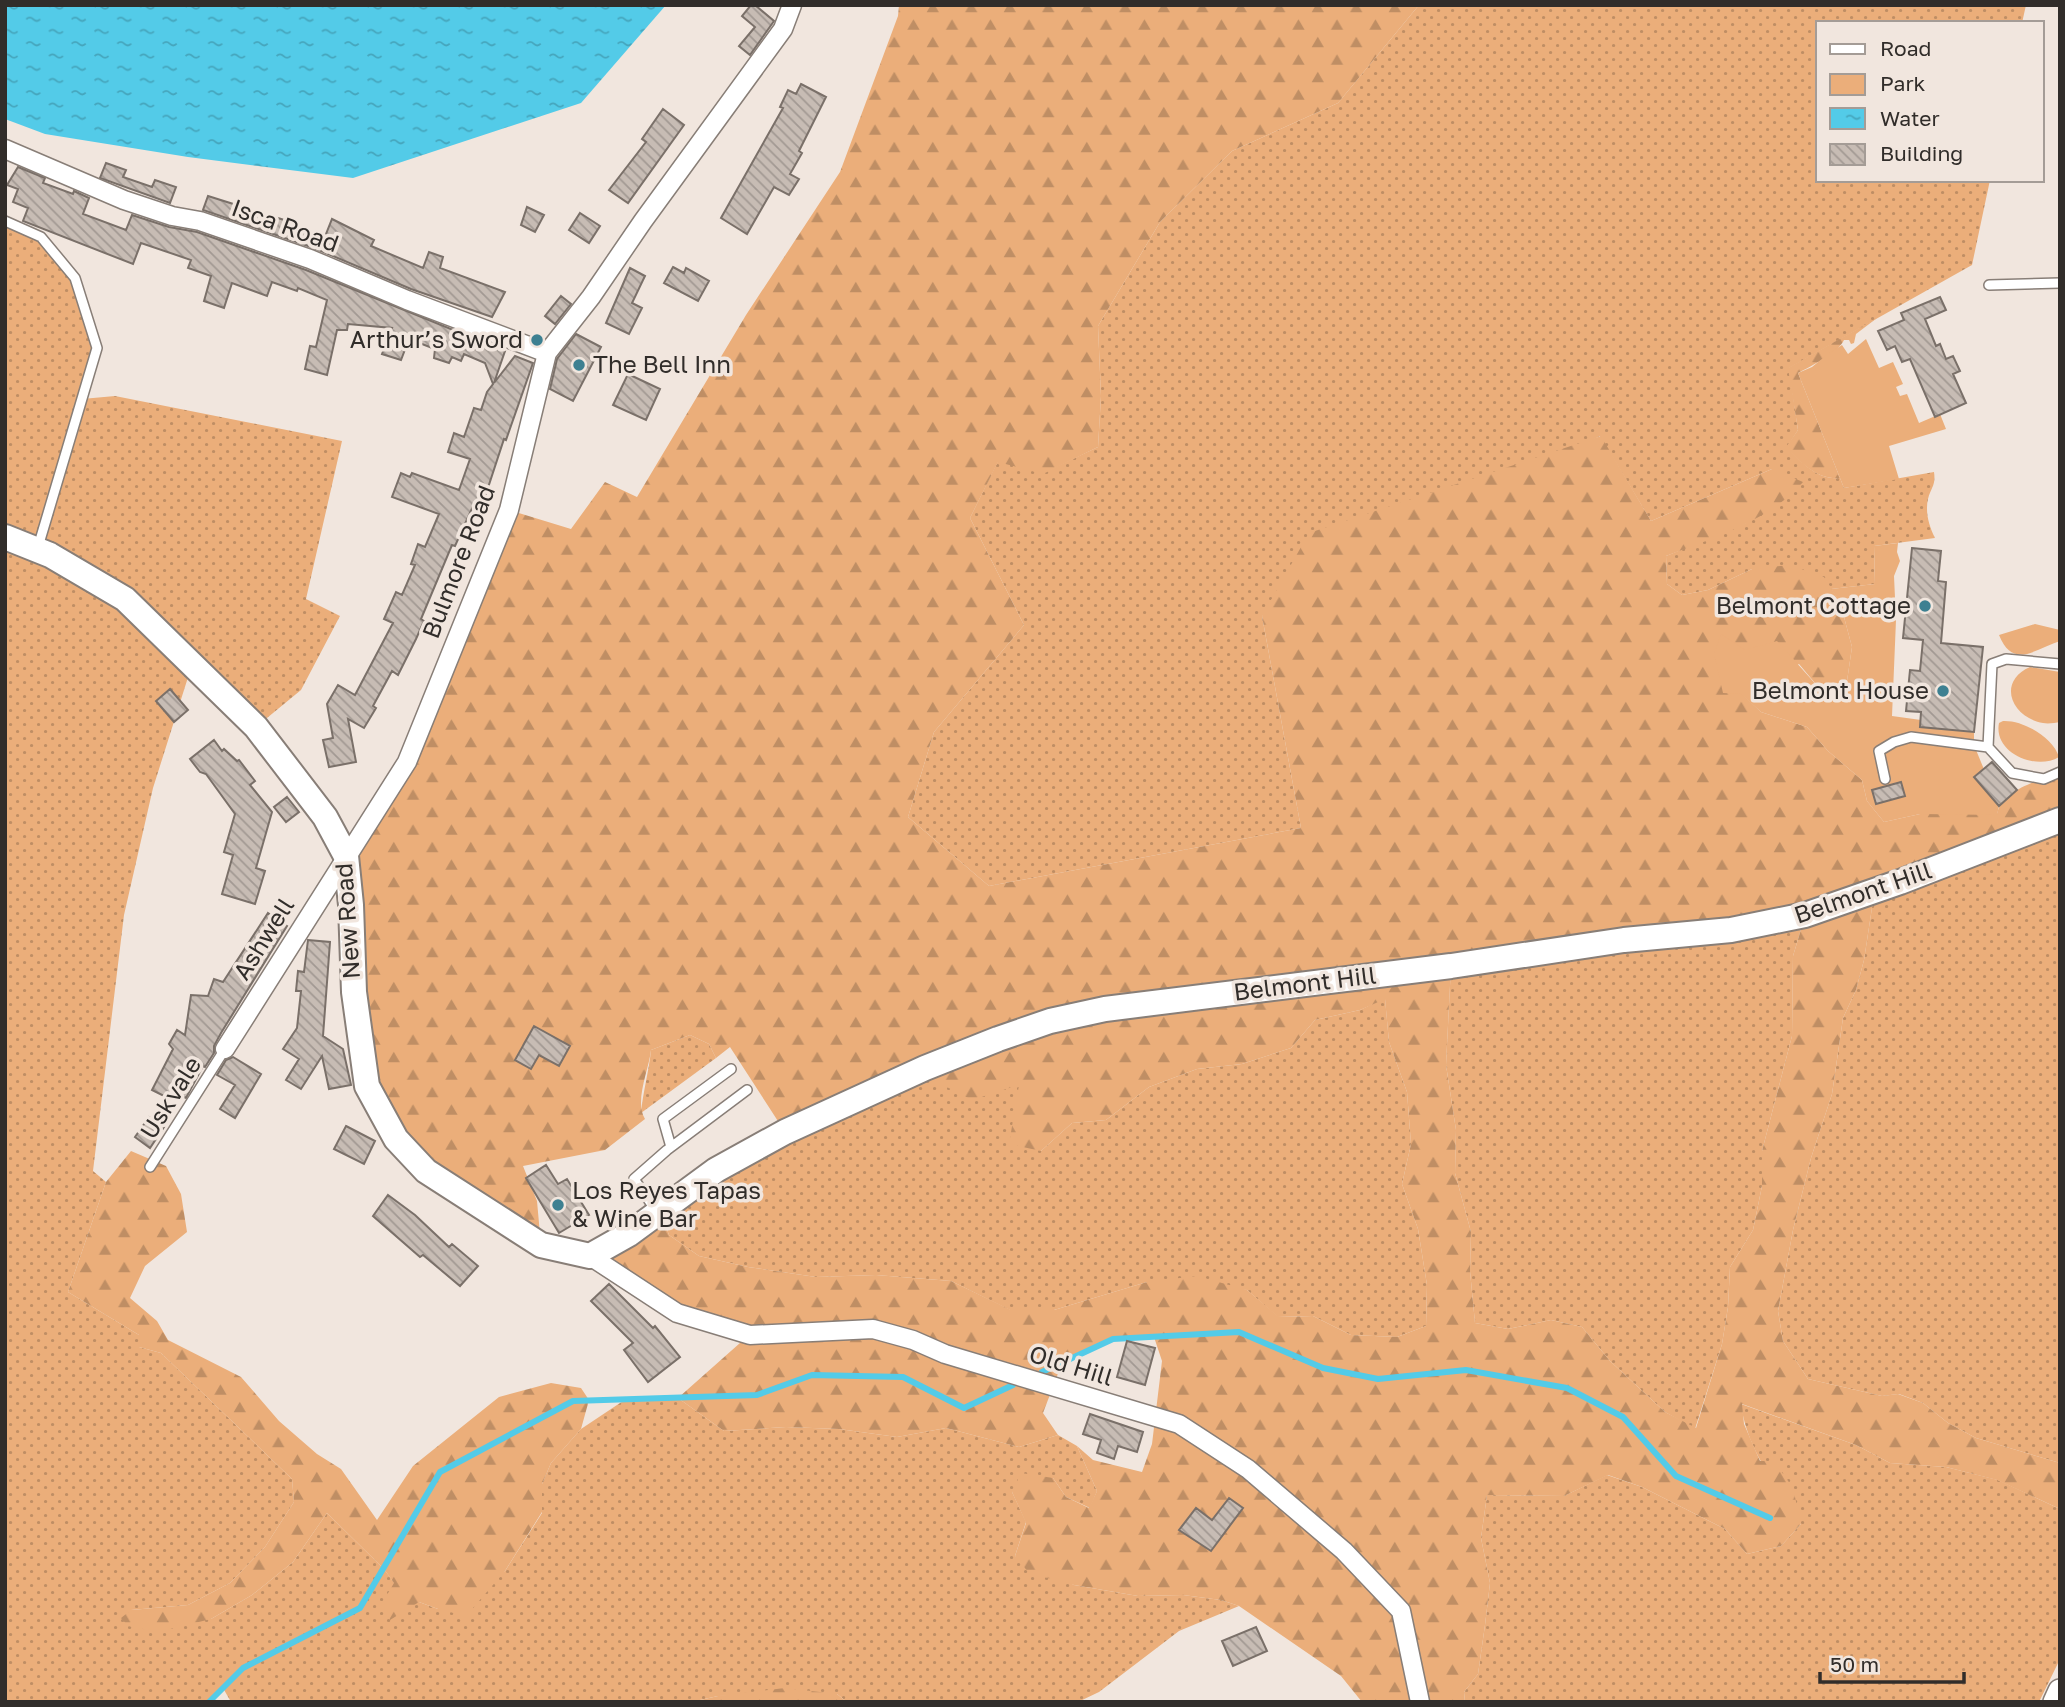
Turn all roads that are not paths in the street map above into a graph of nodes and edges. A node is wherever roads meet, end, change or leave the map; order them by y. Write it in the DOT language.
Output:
graph roads {
  1 [pos="792,5"];
  2 [pos="5,149"];
  3 [pos="5,221"];
  4 [pos="2060,283"];
  5 [pos="1989,285"];
  6 [pos="547,353"];
  7 [pos="5,537"];
  8 [pos="37,549"];
  9 [pos="2060,664"];
  10 [pos="1988,747"];
  11 [pos="2060,772"];
  12 [pos="1885,779"];
  13 [pos="2060,820"];
  14 [pos="346,856"];
  15 [pos="225,1049"];
  16 [pos="731,1069"];
  17 [pos="747,1090"];
  18 [pos="671,1147"];
  19 [pos="150,1167"];
  20 [pos="658,1214"];
  21 [pos="590,1256"];
  22 [pos="2060,1691"];
  23 [pos="1420,1702"];
  24 [pos="2055,1702"];
  1 -- 6 [label="street, Bulmore Road"];
  2 -- 6 [label="street, Isca Road"];
  3 -- 8 [label="lane"];
  4 -- 5 [label="lane"];
  6 -- 14 [label="street, Bulmore Road"];
  7 -- 8 [label="main road, New Road"];
  8 -- 14 [label="main road, New Road"];
  9 -- 10 [label="lane"];
  10 -- 11 [label="lane"];
  10 -- 12 [label="lane"];
  13 -- 20 [label="main road, Belmont Hill"];
  14 -- 15 [label="street, Ashwell"];
  14 -- 21 [label="main road, New Road"];
  15 -- 19 [label="lane, Uskvale"];
  16 -- 18 [label="lane"];
  17 -- 18 [label="lane"];
  18 -- 20 [label="lane"];
  20 -- 21 [label="main road, Belmont Hill"];
  21 -- 23 [label="street, Old Hill"];
  22 -- 24 [label="street"];
}
